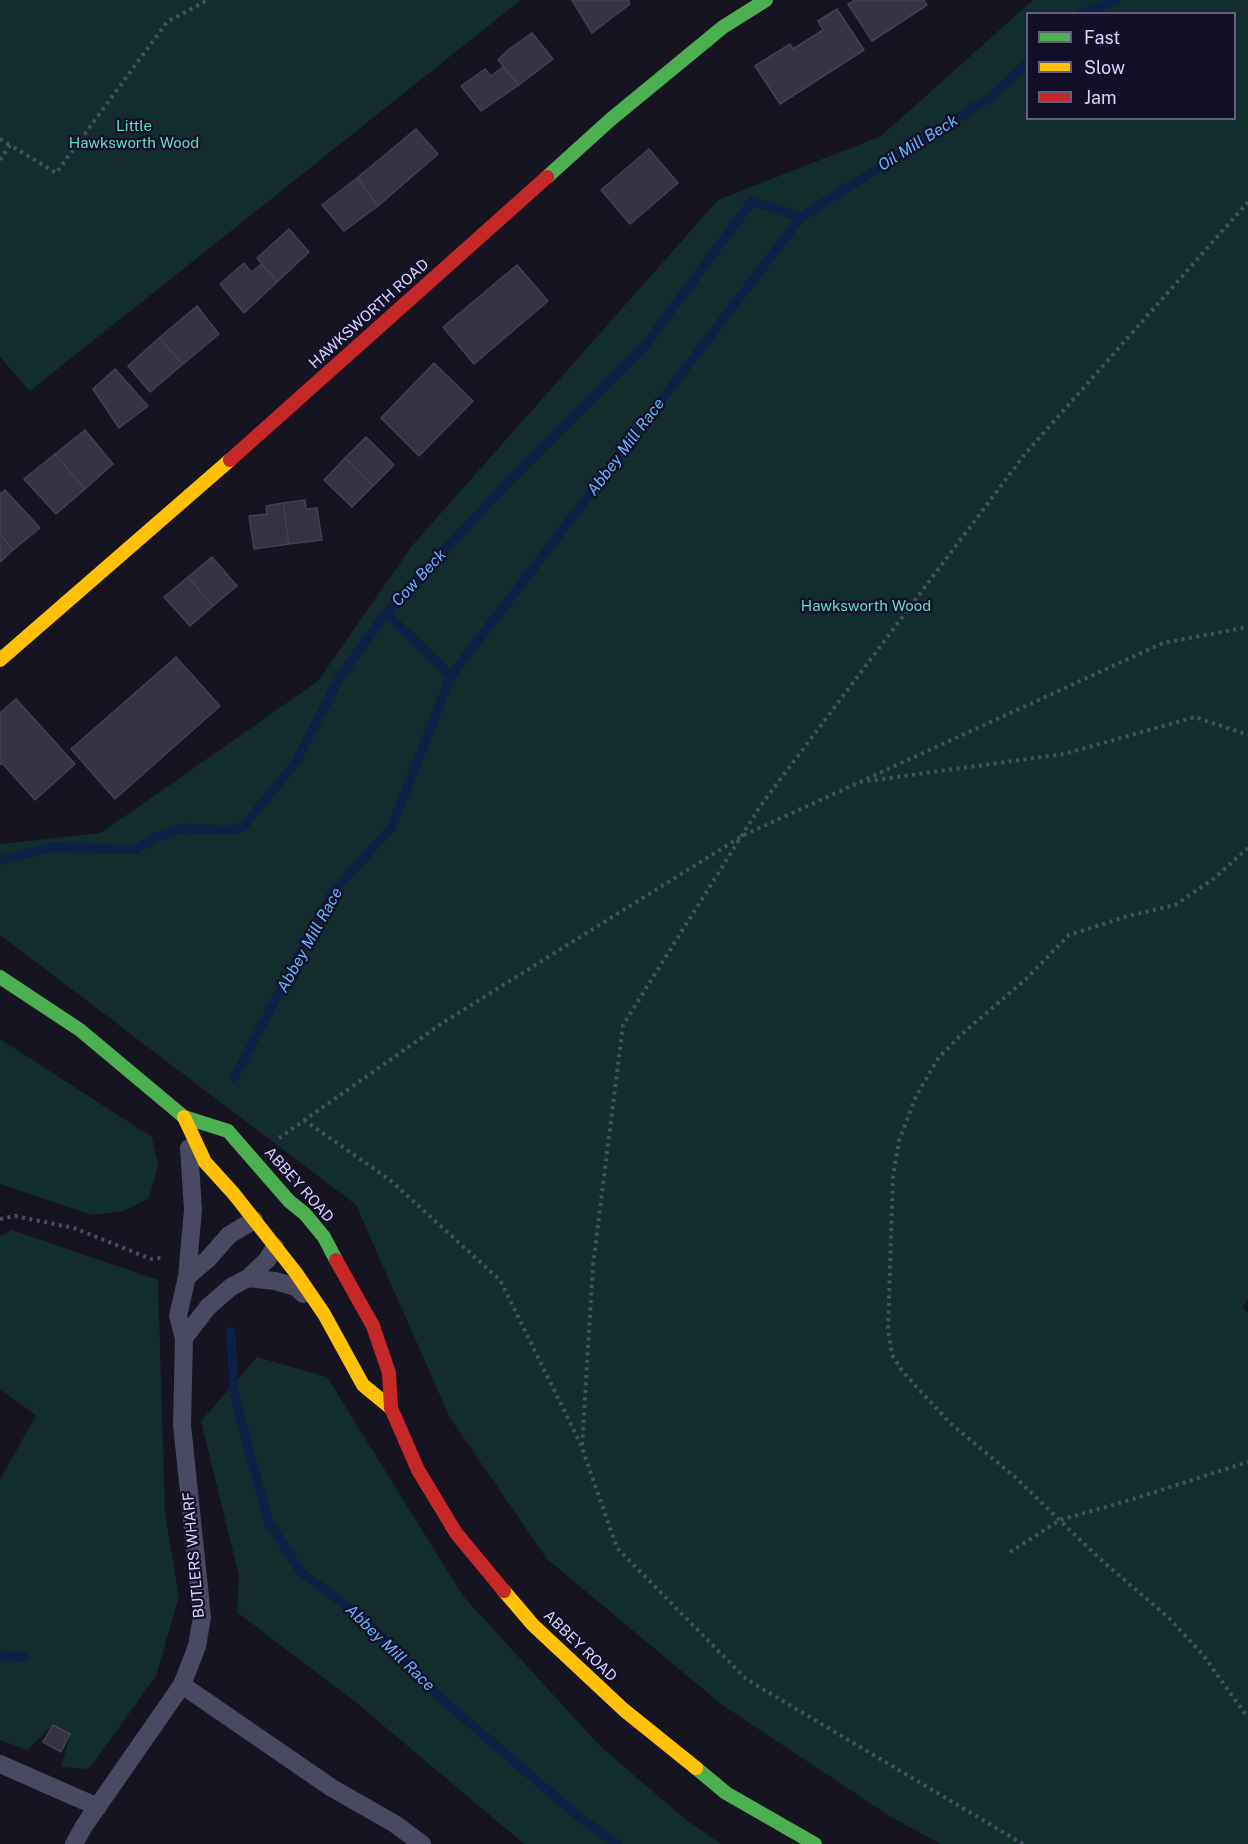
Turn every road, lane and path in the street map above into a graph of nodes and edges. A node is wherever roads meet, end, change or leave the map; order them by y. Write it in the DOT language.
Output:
graph roads {
  1 [pos="208,0"];
  2 [pos="766,0"];
  3 [pos="0,139"];
  4 [pos="10,145"];
  5 [pos="0,160"];
  6 [pos="1248,202"];
  7 [pos="1248,627"];
  8 [pos="0,660"];
  9 [pos="1248,735"];
  10 [pos="856,783"];
  11 [pos="742,836"];
  12 [pos="1248,848"];
  13 [pos="0,977"];
  14 [pos="184,1117"];
  15 [pos="304,1120"];
  16 [pos="279,1138"];
  17 [pos="290,1213"];
  18 [pos="0,1219"];
  19 [pos="254,1220"];
  20 [pos="274,1222"];
  21 [pos="316,1227"];
  22 [pos="278,1241"];
  23 [pos="161,1258"];
  24 [pos="187,1277"];
  25 [pos="248,1278"];
  26 [pos="324,1314"];
  27 [pos="184,1338"];
  28 [pos="391,1408"];
  29 [pos="582,1448"];
  30 [pos="1248,1462"];
  31 [pos="1060,1520"];
  32 [pos="1010,1552"];
  33 [pos="182,1685"];
  34 [pos="1248,1718"];
  35 [pos="0,1764"];
  36 [pos="98,1807"];
  37 [pos="74,1844"];
  38 [pos="422,1844"];
  39 [pos="815,1844"];
  40 [pos="1023,1844"];
  1 -- 4 [label="path"];
  2 -- 8 [label="main road, HAWKSWORTH ROAD"];
  3 -- 4 [label="path"];
  4 -- 5 [label="path"];
  6 -- 11 [label="path"];
  7 -- 10 [label="path"];
  9 -- 10 [label="path"];
  10 -- 11 [label="path"];
  11 -- 15 [label="path"];
  11 -- 29 [label="path"];
  12 -- 31 [label="path"];
  13 -- 14 [label="main road, ABBEY ROAD"];
  14 -- 17 [label="main road, ABBEY ROAD"];
  14 -- 19 [label="main road, ABBEY ROAD"];
  14 -- 24 [label="lane, BUTLERS WHARF"];
  15 -- 16 [label="path"];
  15 -- 29 [label="path"];
  17 -- 21 [label="main road, ABBEY ROAD"];
  17 -- 21 [label="main road"];
  18 -- 23 [label="path"];
  19 -- 20 [label="main road"];
  19 -- 22 [label="main road, ABBEY ROAD"];
  19 -- 24 [label="lane"];
  21 -- 28 [label="main road, ABBEY ROAD"];
  22 -- 25 [label="lane"];
  22 -- 26 [label="main road, ABBEY ROAD"];
  24 -- 27 [label="lane, BUTLERS WHARF"];
  25 -- 26 [label="lane"];
  25 -- 27 [label="lane"];
  26 -- 28 [label="main road, ABBEY ROAD"];
  27 -- 33 [label="lane, BUTLERS WHARF"];
  28 -- 39 [label="main road, ABBEY ROAD"];
  29 -- 40 [label="path"];
  30 -- 31 [label="path"];
  31 -- 32 [label="path"];
  31 -- 34 [label="path"];
  33 -- 36 [label="lane, BUTLERS WHARF"];
  33 -- 38 [label="lane"];
  35 -- 36 [label="lane"];
  36 -- 37 [label="lane, BUTLERS WHARF"];
}
